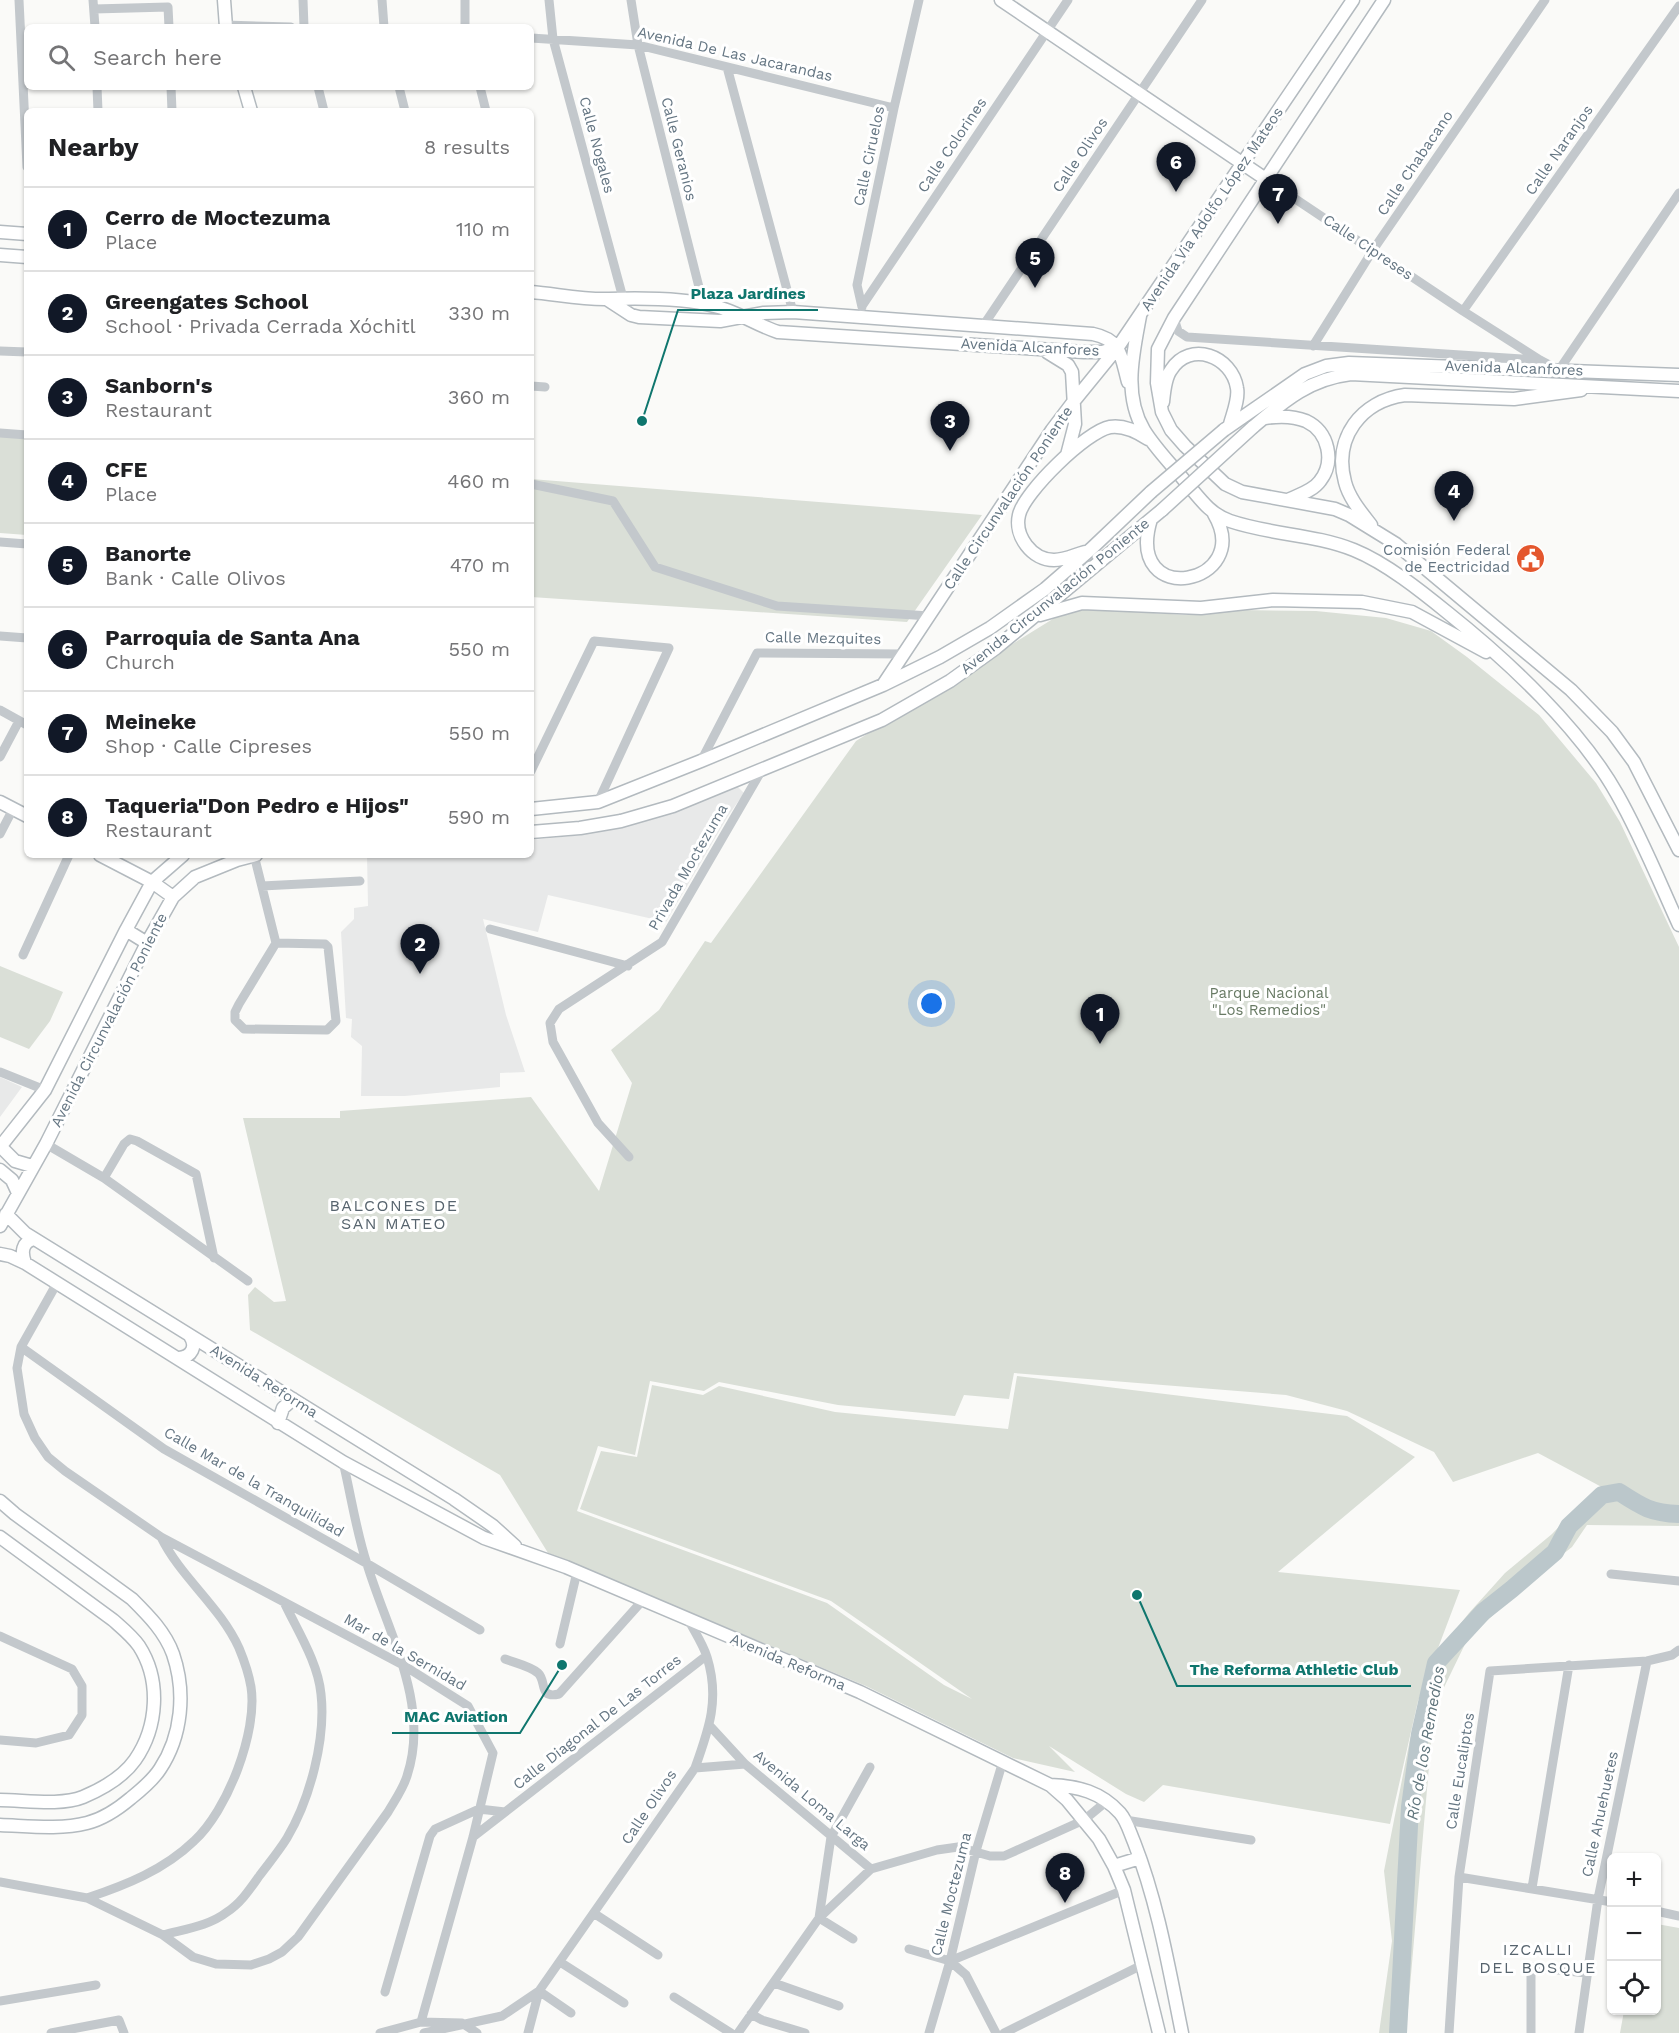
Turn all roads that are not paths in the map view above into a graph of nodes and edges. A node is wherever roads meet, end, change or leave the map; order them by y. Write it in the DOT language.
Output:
graph roads {
  1 [pos="19,0"];
  2 [pos="224,0"];
  3 [pos="303,0"];
  4 [pos="382,0"];
  5 [pos="465,0"];
  6 [pos="549,0"];
  7 [pos="631,0"];
  8 [pos="919,0"];
  9 [pos="1001,0"];
  10 [pos="1068,0"];
  11 [pos="1202,0"];
  12 [pos="1353,0"];
  13 [pos="1384,0"];
  14 [pos="1545,0"];
  15 [pos="94,5"];
  16 [pos="1679,6"];
  17 [pos="94,24"];
  18 [pos="169,24"];
  19 [pos="226,24"];
  20 [pos="304,24"];
  21 [pos="384,24"];
  22 [pos="465,24"];
  23 [pos="1047,30"];
  24 [pos="534,38"];
  25 [pos="553,39"];
  26 [pos="638,45"];
  27 [pos="727,67"];
  28 [pos="97,90"];
  29 [pos="171,90"];
  30 [pos="245,90"];
  31 [pos="319,90"];
  32 [pos="400,90"];
  33 [pos="481,90"];
  34 [pos="1140,93"];
  35 [pos="24,108"];
  36 [pos="98,108"];
  37 [pos="172,108"];
  38 [pos="250,108"];
  39 [pos="323,108"];
  40 [pos="404,108"];
  41 [pos="485,108"];
  42 [pos="894,108"];
  43 [pos="1242,163"];
  44 [pos="1267,180"];
  45 [pos="1679,193"];
  46 [pos="0,232"];
  47 [pos="24,234"];
  48 [pos="1373,250"];
  49 [pos="0,256"];
  50 [pos="24,257"];
  51 [pos="534,288"];
  52 [pos="703,303"];
  53 [pos="622,304"];
  54 [pos="1463,311"];
  55 [pos="793,312"];
  56 [pos="864,312"];
  57 [pos="1140,316"];
  58 [pos="743,317"];
  59 [pos="1174,318"];
  60 [pos="983,326"];
  61 [pos="1313,346"];
  62 [pos="1118,347"];
  63 [pos="1043,350"];
  64 [pos="0,351"];
  65 [pos="24,352"];
  66 [pos="1540,360"];
  67 [pos="1559,370"];
  68 [pos="1679,375"];
  69 [pos="534,386"];
  70 [pos="1612,386"];
  71 [pos="545,387"];
  72 [pos="1131,391"];
  73 [pos="1679,391"];
  74 [pos="1074,401"];
  75 [pos="1162,412"];
  76 [pos="1263,418"];
  77 [pos="1227,427"];
  78 [pos="1253,427"];
  79 [pos="0,433"];
  80 [pos="24,435"];
  81 [pos="1152,442"];
  82 [pos="1067,456"];
  83 [pos="534,485"];
  84 [pos="1288,500"];
  85 [pos="1214,514"];
  86 [pos="1151,518"];
  87 [pos="1376,531"];
  88 [pos="0,542"];
  89 [pos="24,544"];
  90 [pos="1091,549"];
  91 [pos="929,616"];
  92 [pos="1033,617"];
  93 [pos="0,636"];
  94 [pos="24,638"];
  95 [pos="903,654"];
  96 [pos="1506,663"];
  97 [pos="883,685"];
  98 [pos="0,710"];
  99 [pos="23,723"];
  100 [pos="0,757"];
  101 [pos="702,761"];
  102 [pos="534,765"];
  103 [pos="763,768"];
  104 [pos="0,802"];
  105 [pos="598,802"];
  106 [pos="13,809"];
  107 [pos="534,809"];
  108 [pos="24,814"];
  109 [pos="534,832"];
  110 [pos="0,834"];
  111 [pos="1679,850"];
  112 [pos="68,858"];
  113 [pos="106,858"];
  114 [pos="180,858"];
  115 [pos="244,858"];
  116 [pos="256,858"];
  117 [pos="360,881"];
  118 [pos="152,882"];
  119 [pos="262,886"];
  120 [pos="173,897"];
  121 [pos="1679,926"];
  122 [pos="490,929"];
  123 [pos="126,930"];
  124 [pos="147,943"];
  125 [pos="276,943"];
  126 [pos="23,955"];
  127 [pos="628,966"];
  128 [pos="0,1072"];
  129 [pos="45,1090"];
  130 [pos="46,1144"];
  131 [pos="0,1147"];
  132 [pos="629,1156"];
  133 [pos="32,1166"];
  134 [pos="0,1170"];
  135 [pos="104,1178"];
  136 [pos="18,1193"];
  137 [pos="6,1214"];
  138 [pos="0,1226"];
  139 [pos="34,1239"];
  140 [pos="0,1254"];
  141 [pos="214,1258"];
  142 [pos="25,1263"];
  143 [pos="248,1281"];
  144 [pos="57,1283"];
  145 [pos="190,1336"];
  146 [pos="21,1347"];
  147 [pos="179,1358"];
  148 [pos="293,1399"];
  149 [pos="278,1423"];
  150 [pos="343,1462"];
  151 [pos="0,1501"];
  152 [pos="0,1537"];
  153 [pos="161,1537"];
  154 [pos="521,1551"];
  155 [pos="366,1563"];
  156 [pos="577,1572"];
  157 [pos="1611,1574"];
  158 [pos="1679,1581"];
  159 [pos="643,1600"];
  160 [pos="284,1601"];
  161 [pos="688,1619"];
  162 [pos="480,1630"];
  163 [pos="0,1636"];
  164 [pos="560,1644"];
  165 [pos="1679,1650"];
  166 [pos="706,1656"];
  167 [pos="505,1659"];
  168 [pos="1647,1661"];
  169 [pos="403,1665"];
  170 [pos="1569,1665"];
  171 [pos="710,1726"];
  172 [pos="0,1740"];
  173 [pos="1003,1761"];
  174 [pos="745,1764"];
  175 [pos="870,1767"];
  176 [pos="694,1768"];
  177 [pos="1050,1785"];
  178 [pos="0,1800"];
  179 [pos="1107,1801"];
  180 [pos="479,1809"];
  181 [pos="505,1812"];
  182 [pos="1084,1820"];
  183 [pos="1125,1820"];
  184 [pos="0,1825"];
  185 [pos="473,1837"];
  186 [pos="831,1837"];
  187 [pos="1251,1840"];
  188 [pos="976,1851"];
  189 [pos="1140,1858"];
  190 [pos="1114,1866"];
  191 [pos="871,1869"];
  192 [pos="1459,1877"];
  193 [pos="0,1882"];
  194 [pos="1532,1887"];
  195 [pos="1124,1890"];
  196 [pos="87,1898"];
  197 [pos="1598,1899"];
  198 [pos="1607,1901"];
  199 [pos="1661,1912"];
  200 [pos="595,1914"];
  201 [pos="1679,1916"];
  202 [pos="819,1918"];
  203 [pos="163,1935"];
  204 [pos="853,1939"];
  205 [pos="909,1949"];
  206 [pos="658,1955"];
  207 [pos="950,1961"];
  208 [pos="560,1962"];
  209 [pos="1142,1965"];
  210 [pos="1586,1973"];
  211 [pos="774,1983"];
  212 [pos="96,1985"];
  213 [pos="539,1991"];
  214 [pos="384,1992"];
  215 [pos="674,1997"];
  216 [pos="0,2001"];
  217 [pos="624,2003"];
  218 [pos="839,2006"];
  219 [pos="571,2013"];
  220 [pos="751,2014"];
  221 [pos="421,2022"];
  222 [pos="462,2024"];
  223 [pos="51,2033"];
  224 [pos="124,2033"];
  225 [pos="380,2033"];
  226 [pos="424,2033"];
  227 [pos="477,2033"];
  228 [pos="528,2033"];
  229 [pos="731,2033"];
  230 [pos="738,2033"];
  231 [pos="805,2033"];
  232 [pos="928,2033"];
  233 [pos="996,2033"];
  234 [pos="1004,2033"];
  235 [pos="1159,2033"];
  236 [pos="1182,2033"];
  237 [pos="1449,2033"];
  238 [pos="1531,2033"];
  239 [pos="1579,2033"];
  1 -- 35 [label="street"];
  2 -- 19 [label="main road"];
  3 -- 20 [label="street"];
  4 -- 21 [label="street"];
  5 -- 22 [label="street"];
  6 -- 25 [label="street, Calle Nogales"];
  7 -- 26 [label="street, Calle Geranios"];
  8 -- 42 [label="street, Calle Ciruelos"];
  9 -- 23 [label="main road, Calle Cipreses"];
  10 -- 23 [label="street, Calle Colorines"];
  11 -- 34 [label="street, Calle Olivos"];
  12 -- 43 [label="main road, Avenida Via Adolfo López Mateos"];
  13 -- 44 [label="main road, Avenida Via Adolfo López Mateos"];
  14 -- 48 [label="street, Calle Chabacano"];
  15 -- 17 [label="street"];
  15 -- 18 [label="street"];
  16 -- 54 [label="street, Calle Naranjos"];
  23 -- 34 [label="main road, Calle Cipreses"];
  23 -- 56 [label="street, Calle Colorines"];
  24 -- 25 [label="street, Avenida De Las Jacarandas"];
  25 -- 26 [label="street, Avenida De Las Jacarandas"];
  25 -- 53 [label="street, Calle Nogales"];
  26 -- 27 [label="street, Avenida De Las Jacarandas"];
  26 -- 52 [label="street, Calle Geranios"];
  27 -- 42 [label="street, Avenida De Las Jacarandas"];
  27 -- 55 [label="street"];
  28 -- 36 [label="street"];
  29 -- 37 [label="street"];
  30 -- 38 [label="main road"];
  31 -- 39 [label="street"];
  32 -- 40 [label="street"];
  33 -- 41 [label="street"];
  34 -- 43 [label="main road, Calle Cipreses"];
  34 -- 60 [label="street, Calle Olivos"];
  42 -- 56 [label="street, Calle Ciruelos"];
  43 -- 44 [label="main road, Calle Cipreses"];
  43 -- 57 [label="main road, Avenida Via Adolfo López Mateos"];
  44 -- 48 [label="street, Calle Cipreses"];
  44 -- 59 [label="main road, Avenida Via Adolfo López Mateos"];
  45 -- 67 [label="street"];
  46 -- 47 [label="main road"];
  46 -- 49 [label="main road"];
  48 -- 54 [label="street, Calle Cipreses"];
  48 -- 61 [label="street, Calle Chabacano"];
  49 -- 50 [label="main road"];
  51 -- 53 [label="main road, Avenida Alcanfores"];
  52 -- 53 [label="main road, Avenida Alcanfores"];
  52 -- 58 [label="main road, Avenida Alcanfores"];
  53 -- 58 [label="main road, Avenida Alcanfores"];
  54 -- 66 [label="street, Calle Cipreses"];
  55 -- 56 [label="main road, Avenida Alcanfores"];
  55 -- 58 [label="main road, Avenida Alcanfores"];
  56 -- 60 [label="main road, Avenida Alcanfores"];
  57 -- 62 [label="main road, Calle Circunvalación Poniente"];
  57 -- 72 [label="main road, Avenida Via Adolfo López Mateos"];
  58 -- 63 [label="main road, Avenida Alcanfores"];
  59 -- 61 [label="street, Avenida Alcanfores"];
  59 -- 75 [label="main road, Avenida Via Adolfo López Mateos"];
  60 -- 62 [label="main road, Avenida Alcanfores"];
  61 -- 66 [label="street, Avenida Alcanfores"];
  62 -- 63 [label="main road, Avenida Alcanfores"];
  62 -- 72 [label="main road"];
  62 -- 74 [label="main road, Calle Circunvalación Poniente"];
  63 -- 74 [label="main road"];
  64 -- 65 [label="street"];
  66 -- 67 [label="street, Calle Cipreses"];
  67 -- 68 [label="main road, Avenida Alcanfores"];
  67 -- 77 [label="main road, Avenida Alcanfores"];
  69 -- 71 [label="street"];
  70 -- 73 [label="main road, Avenida Alcanfores"];
  70 -- 76 [label="main road, Avenida Alcanfores"];
  70 -- 87 [label="main road"];
  72 -- 81 [label="main road, Avenida Via Adolfo López Mateos"];
  74 -- 82 [label="main road"];
  74 -- 91 [label="main road, Calle Circunvalación Poniente"];
  75 -- 77 [label="main road"];
  75 -- 84 [label="main road, Avenida Via Adolfo López Mateos"];
  76 -- 78 [label="main road, Avenida Alcanfores"];
  76 -- 84 [label="main road"];
  77 -- 90 [label="main road, Avenida Circunvalación Poniente, bridge"];
  78 -- 86 [label="main road, Avenida Circunvalación Poniente, bridge"];
  79 -- 80 [label="street"];
  81 -- 82 [label="main road"];
  81 -- 85 [label="main road, Avenida Via Adolfo López Mateos"];
  82 -- 90 [label="main road"];
  83 -- 91 [label="street"];
  84 -- 87 [label="main road, Avenida Via Adolfo López Mateos"];
  85 -- 86 [label="main road"];
  85 -- 96 [label="main road"];
  86 -- 92 [label="main road, Avenida Circunvalación Poniente"];
  87 -- 111 [label="main road, Avenida Via Adolfo López Mateos"];
  88 -- 89 [label="street"];
  90 -- 97 [label="main road, Avenida Circunvalación Poniente"];
  91 -- 95 [label="main road, Calle Circunvalación Poniente"];
  92 -- 96 [label="main road"];
  92 -- 103 [label="main road, Avenida Circunvalación Poniente"];
  93 -- 94 [label="street"];
  95 -- 97 [label="main road, Calle Circunvalación Poniente"];
  95 -- 101 [label="street, Calle Mezquites"];
  96 -- 121 [label="main road"];
  97 -- 101 [label="main road, Avenida Circunvalación Poniente"];
  98 -- 99 [label="street"];
  99 -- 100 [label="street"];
  101 -- 105 [label="main road, Avenida Circunvalación Poniente"];
  102 -- 105 [label="street"];
  103 -- 109 [label="main road, Avenida Circunvalación Poniente"];
  103 -- 127 [label="street, Privada Moctezuma"];
  104 -- 106 [label="main road"];
  105 -- 107 [label="main road, Avenida Circunvalación Poniente"];
  106 -- 108 [label="main road"];
  106 -- 110 [label="street"];
  112 -- 126 [label="street"];
  113 -- 118 [label="main road"];
  114 -- 118 [label="main road, Avenida Circunvalación Poniente"];
  115 -- 120 [label="main road, Avenida Circunvalación Poniente"];
  116 -- 119 [label="street"];
  117 -- 119 [label="street"];
  118 -- 120 [label="main road"];
  118 -- 123 [label="main road, Avenida Circunvalación Poniente"];
  119 -- 125 [label="street"];
  120 -- 124 [label="main road, Avenida Circunvalación Poniente"];
  122 -- 127 [label="street"];
  123 -- 124 [label="main road"];
  123 -- 129 [label="main road, Avenida Circunvalación Poniente"];
  124 -- 130 [label="main road, Avenida Circunvalación Poniente"];
  125 -- 125 [label="street"];
  127 -- 132 [label="street, Privada Moctezuma"];
  128 -- 129 [label="street"];
  129 -- 131 [label="main road, Avenida Circunvalación Poniente"];
  130 -- 133 [label="main road, Avenida Circunvalación Poniente"];
  130 -- 135 [label="street"];
  131 -- 133 [label="main road"];
  133 -- 136 [label="main road, Avenida Circunvalación Poniente"];
  134 -- 136 [label="main road"];
  135 -- 141 [label="street"];
  135 -- 141 [label="street"];
  136 -- 137 [label="main road, Avenida Circunvalación Poniente"];
  137 -- 138 [label="main road, Avenida Circunvalación Poniente"];
  137 -- 139 [label="main road, Avenida Reforma"];
  139 -- 142 [label="main road"];
  139 -- 145 [label="main road, Avenida Reforma"];
  140 -- 142 [label="main road, Avenida Reforma"];
  141 -- 143 [label="street"];
  142 -- 144 [label="main road, Avenida Reforma"];
  144 -- 146 [label="street"];
  144 -- 147 [label="main road, Avenida Reforma"];
  145 -- 147 [label="main road"];
  145 -- 148 [label="main road, Avenida Reforma"];
  146 -- 153 [label="street, Mar de la Sernidad"];
  146 -- 155 [label="street, Calle Mar de la Tranquilidad"];
  147 -- 149 [label="main road, Avenida Reforma"];
  148 -- 149 [label="main road"];
  148 -- 154 [label="main road, Avenida Reforma"];
  149 -- 150 [label="main road, Avenida Reforma"];
  150 -- 154 [label="main road, Avenida Reforma"];
  150 -- 155 [label="street"];
  151 -- 184 [label="main road"];
  152 -- 178 [label="main road"];
  153 -- 160 [label="street, Mar de la Sernidad"];
  153 -- 196 [label="street"];
  154 -- 156 [label="main road, Avenida Reforma"];
  155 -- 162 [label="street, Calle Mar de la Tranquilidad"];
  155 -- 169 [label="street"];
  156 -- 159 [label="main road, Avenida Reforma"];
  156 -- 164 [label="street"];
  157 -- 158 [label="street"];
  159 -- 161 [label="main road, Avenida Reforma"];
  159 -- 167 [label="street"];
  160 -- 169 [label="street, Mar de la Sernidad"];
  160 -- 203 [label="street"];
  161 -- 166 [label="street, Calle Olivos"];
  161 -- 173 [label="main road, Avenida Reforma"];
  163 -- 172 [label="street"];
  165 -- 168 [label="street, Calle Eucaliptos"];
  166 -- 171 [label="street, Calle Olivos"];
  166 -- 181 [label="street, Calle Diagonal De Las Torres"];
  168 -- 170 [label="street, Calle Eucaliptos"];
  168 -- 197 [label="street, Calle Ahuehuetes"];
  169 -- 180 [label="street, Mar de la Sernidad"];
  169 -- 203 [label="street"];
  170 -- 192 [label="street, Calle Eucaliptos"];
  170 -- 194 [label="street"];
  171 -- 174 [label="street, Avenida Loma Larga"];
  171 -- 176 [label="street, Calle Olivos"];
  173 -- 177 [label="main road, Avenida Reforma"];
  173 -- 188 [label="street, Calle Moctezuma"];
  174 -- 176 [label="street"];
  174 -- 186 [label="street, Avenida Loma Larga"];
  175 -- 186 [label="street"];
  176 -- 200 [label="street, Calle Olivos"];
  177 -- 179 [label="main road, Avenida Reforma"];
  177 -- 182 [label="main road, Avenida Reforma"];
  179 -- 182 [label="street, Avenida Loma Larga"];
  179 -- 183 [label="main road, Avenida Reforma"];
  180 -- 181 [label="street"];
  180 -- 185 [label="street, Mar de la Sernidad"];
  180 -- 214 [label="street"];
  181 -- 185 [label="street, Calle Diagonal De Las Torres"];
  182 -- 188 [label="street, Avenida Loma Larga"];
  182 -- 190 [label="main road, Avenida Reforma"];
  183 -- 187 [label="street"];
  183 -- 189 [label="main road, Avenida Reforma"];
  185 -- 221 [label="street, Mar de la Sernidad"];
  186 -- 191 [label="street, Avenida Loma Larga"];
  186 -- 202 [label="street"];
  188 -- 191 [label="street, Avenida Loma Larga"];
  188 -- 207 [label="street, Calle Moctezuma"];
  189 -- 190 [label="main road"];
  189 -- 236 [label="main road, Avenida Reforma"];
  190 -- 195 [label="main road, Avenida Reforma"];
  191 -- 202 [label="street"];
  192 -- 194 [label="street"];
  192 -- 237 [label="street, Calle Eucaliptos"];
  193 -- 196 [label="street"];
  194 -- 197 [label="street"];
  195 -- 207 [label="street"];
  195 -- 209 [label="main road, Avenida Reforma"];
  196 -- 203 [label="street"];
  197 -- 198 [label="street"];
  197 -- 210 [label="street, Calle Ahuehuetes"];
  199 -- 201 [label="street"];
  200 -- 206 [label="street"];
  200 -- 208 [label="street, Calle Olivos"];
  202 -- 204 [label="street"];
  202 -- 211 [label="street"];
  205 -- 207 [label="street"];
  207 -- 232 [label="street, Calle Moctezuma"];
  207 -- 233 [label="street"];
  208 -- 213 [label="street, Calle Olivos"];
  208 -- 217 [label="street"];
  209 -- 234 [label="street"];
  209 -- 235 [label="main road, Avenida Reforma"];
  210 -- 238 [label="street"];
  210 -- 239 [label="street, Calle Ahuehuetes"];
  211 -- 218 [label="street"];
  211 -- 220 [label="street"];
  212 -- 216 [label="street"];
  213 -- 219 [label="street"];
  213 -- 222 [label="street, Calle Olivos"];
  213 -- 228 [label="street, Calle Olivos"];
  215 -- 229 [label="street"];
  220 -- 230 [label="street"];
  220 -- 231 [label="street"];
  221 -- 222 [label="street"];
  221 -- 225 [label="street"];
  222 -- 226 [label="street"];
  222 -- 227 [label="street"];
  223 -- 224 [label="street"];
}
